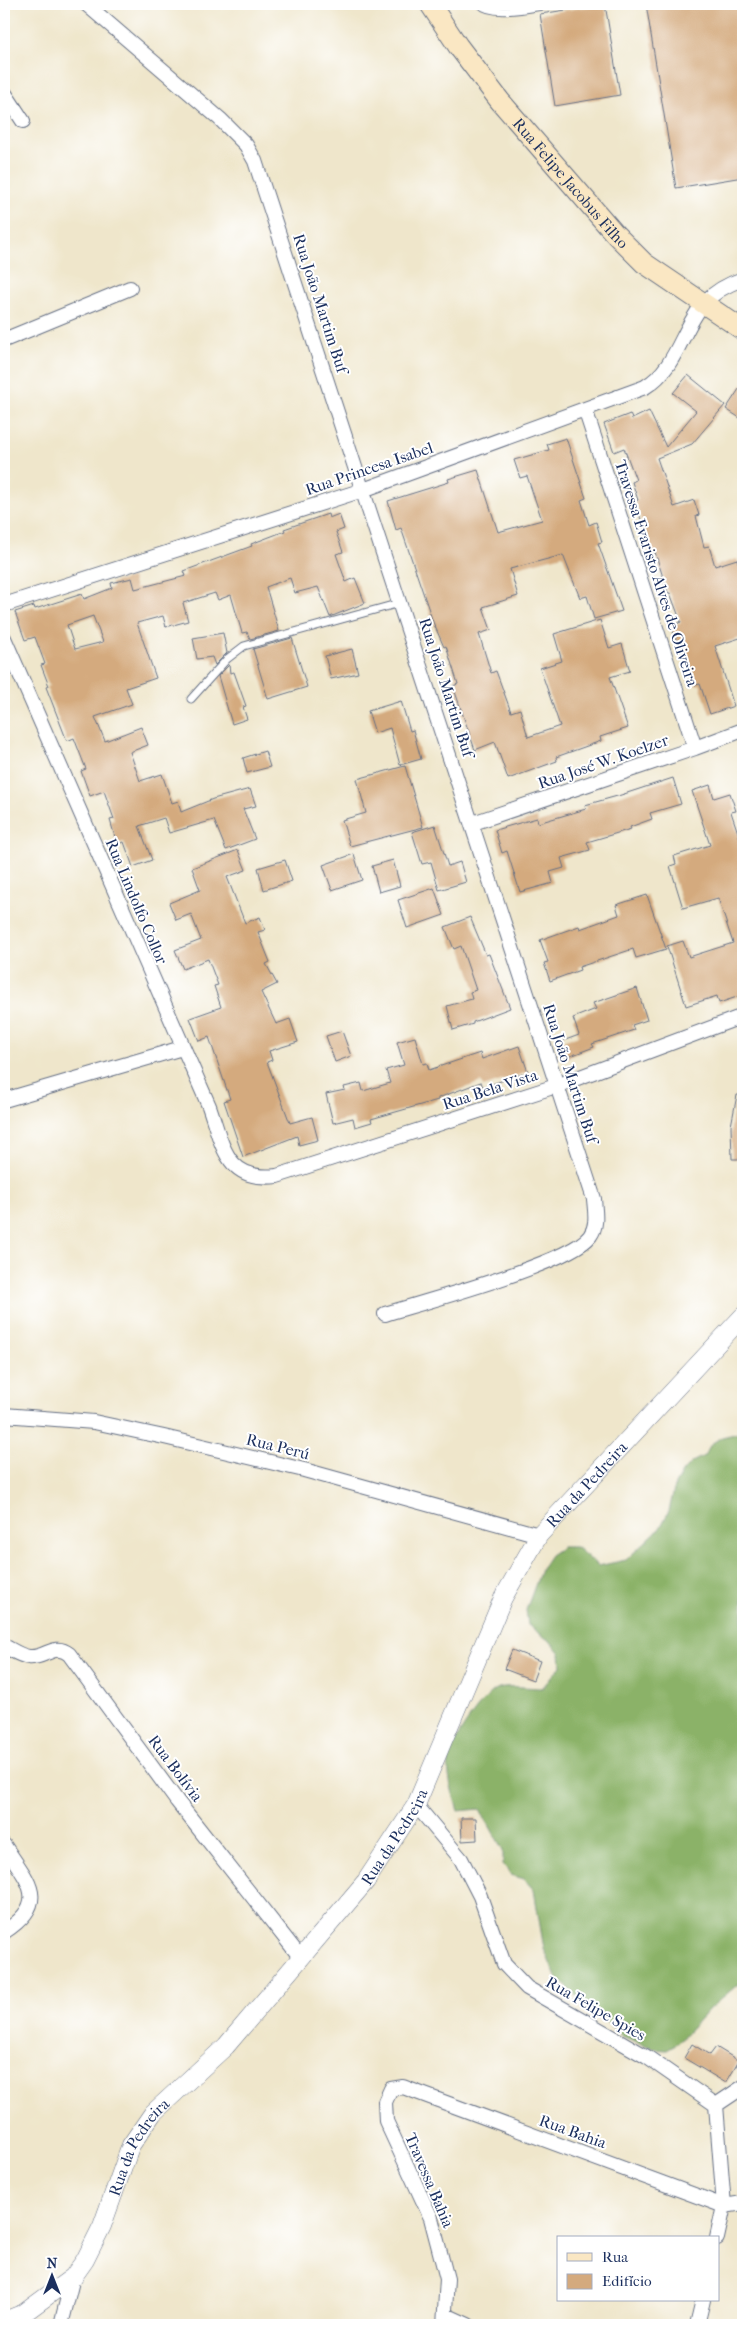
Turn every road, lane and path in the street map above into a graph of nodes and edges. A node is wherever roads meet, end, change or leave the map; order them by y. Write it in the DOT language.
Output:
graph roads {
  1 [pos="86,4"];
  2 [pos="430,4"];
  3 [pos="480,4"];
  4 [pos="555,4"];
  5 [pos="4,92"];
  6 [pos="23,121"];
  7 [pos="743,279"];
  8 [pos="130,288"];
  9 [pos="703,304"];
  10 [pos="743,330"];
  11 [pos="4,340"];
  12 [pos="586,409"];
  13 [pos="364,490"];
  14 [pos="400,603"];
  15 [pos="4,605"];
  16 [pos="4,638"];
  17 [pos="191,699"];
  18 [pos="743,730"];
  19 [pos="695,748"];
  20 [pos="473,823"];
  21 [pos="743,1016"];
  22 [pos="182,1048"];
  23 [pos="556,1086"];
  24 [pos="4,1100"];
  25 [pos="243,1174"];
  26 [pos="384,1314"];
  27 [pos="743,1316"];
  28 [pos="4,1415"];
  29 [pos="539,1535"];
  30 [pos="4,1646"];
  31 [pos="416,1805"];
  32 [pos="4,1844"];
  33 [pos="4,1932"];
  34 [pos="301,1958"];
  35 [pos="743,2087"];
  36 [pos="391,2089"];
  37 [pos="716,2105"];
  38 [pos="743,2203"];
  39 [pos="724,2206"];
  40 [pos="717,2236"];
  41 [pos="73,2277"];
  42 [pos="703,2302"];
  43 [pos="445,2320"];
  44 [pos="4,2321"];
  45 [pos="61,2325"];
  46 [pos="468,2325"];
  47 [pos="697,2325"];
  1 -- 13 [label="street, Rua João Martim Buf"];
  2 -- 9 [label="main road, Rua Felipe Jacobus Filho"];
  3 -- 4 [label="lane"];
  5 -- 6 [label="street"];
  7 -- 9 [label="street"];
  8 -- 11 [label="street"];
  9 -- 10 [label="main road, Rua Felipe Jacobus Filho"];
  9 -- 12 [label="street, Rua Princesa Isabel"];
  12 -- 13 [label="street, Rua Princesa Isabel"];
  12 -- 19 [label="street, Travessa Evaristo Alves de Oliveira"];
  13 -- 14 [label="street, Rua João Martim Buf"];
  13 -- 15 [label="street, Rua Princesa Isabel"];
  14 -- 17 [label="lane"];
  14 -- 20 [label="street, Rua João Martim Buf"];
  16 -- 22 [label="street, Rua Lindolfo Collor"];
  18 -- 19 [label="street, Rua José W. Koelzer"];
  19 -- 20 [label="street, Rua José W. Koelzer"];
  20 -- 23 [label="street, Rua João Martim Buf"];
  21 -- 23 [label="street, Rua Bela Vista"];
  22 -- 24 [label="street"];
  22 -- 25 [label="street, Rua Lindolfo Collor"];
  23 -- 25 [label="street, Rua Bela Vista"];
  23 -- 26 [label="street, Rua João Martim Buf"];
  27 -- 29 [label="street, Rua da Pedreira"];
  28 -- 29 [label="street, Rua Perú"];
  29 -- 31 [label="street, Rua da Pedreira"];
  30 -- 34 [label="street, Rua Bolívia"];
  31 -- 34 [label="street, Rua da Pedreira"];
  31 -- 37 [label="street, Rua Felipe Spies"];
  32 -- 33 [label="street"];
  34 -- 41 [label="street, Rua da Pedreira"];
  35 -- 37 [label="street"];
  36 -- 39 [label="street, Rua Bahia"];
  36 -- 43 [label="street, Travessa Bahia"];
  37 -- 39 [label="street"];
  38 -- 39 [label="street, Rua Bahia"];
  39 -- 40 [label="street"];
  41 -- 44 [label="street, Rua da Pedreira"];
  41 -- 45 [label="street"];
  42 -- 47 [label="street"];
  43 -- 46 [label="street"];
}
